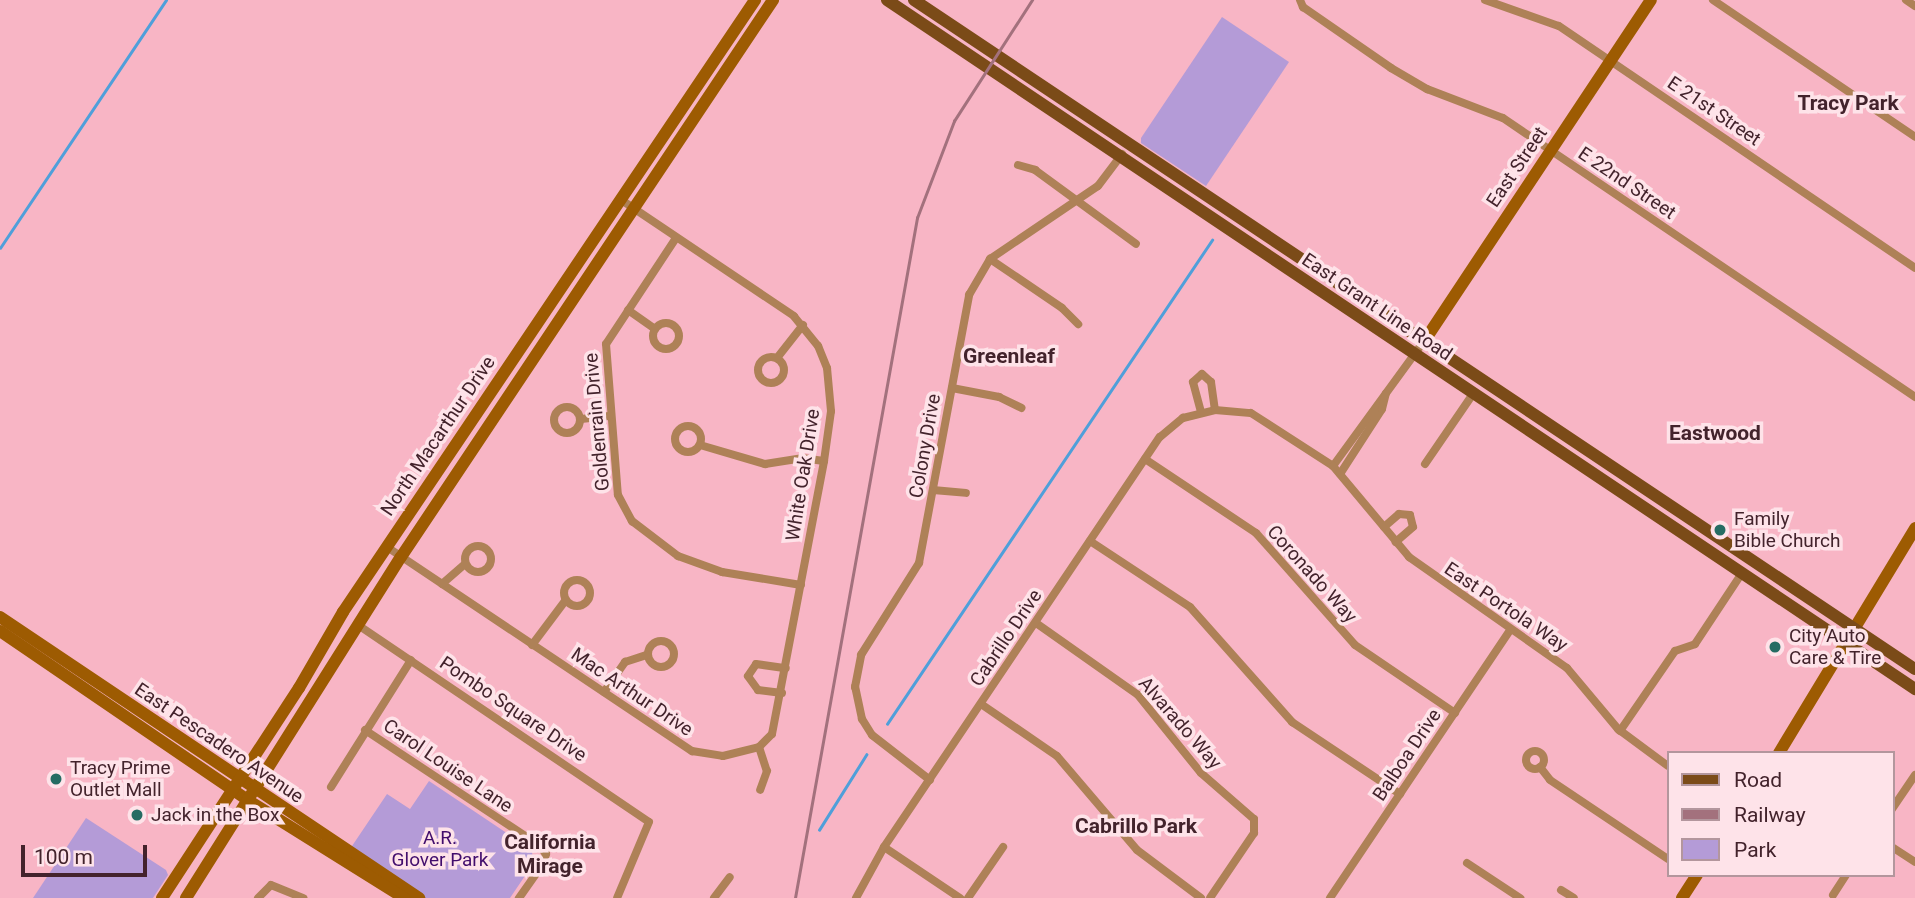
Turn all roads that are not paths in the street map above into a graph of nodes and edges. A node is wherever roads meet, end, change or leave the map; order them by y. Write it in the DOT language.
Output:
graph roads {
  1 [pos="755,0"];
  2 [pos="773,0"];
  3 [pos="887,0"];
  4 [pos="914,0"];
  5 [pos="1300,0"];
  6 [pos="1485,0"];
  7 [pos="1651,0"];
  8 [pos="1713,0"];
  9 [pos="1906,0"];
  10 [pos="1915,6"];
  11 [pos="1611,60"];
  12 [pos="1915,136"];
  13 [pos="1128,142"];
  14 [pos="1550,150"];
  15 [pos="1121,157"];
  16 [pos="1017,165"];
  17 [pos="620,199"];
  18 [pos="1080,201"];
  19 [pos="636,209"];
  20 [pos="676,237"];
  21 [pos="1136,244"];
  22 [pos="990,259"];
  23 [pos="1915,268"];
  24 [pos="628,310"];
  25 [pos="803,324"];
  26 [pos="1078,324"];
  27 [pos="655,329"];
  28 [pos="1425,340"];
  29 [pos="1414,354"];
  30 [pos="777,358"];
  31 [pos="952,388"];
  32 [pos="1386,393"];
  33 [pos="1472,394"];
  34 [pos="1915,397"];
  35 [pos="1022,408"];
  36 [pos="1215,410"];
  37 [pos="1200,412"];
  38 [pos="609,416"];
  39 [pos="581,419"];
  40 [pos="700,445"];
  41 [pos="1145,459"];
  42 [pos="824,461"];
  43 [pos="1425,464"];
  44 [pos="1332,466"];
  45 [pos="1340,474"];
  46 [pos="933,490"];
  47 [pos="967,493"];
  48 [pos="1384,527"];
  49 [pos="1915,528"];
  50 [pos="1090,541"];
  51 [pos="1396,542"];
  52 [pos="387,547"];
  53 [pos="401,557"];
  54 [pos="465,564"];
  55 [pos="1742,573"];
  56 [pos="442,584"];
  57 [pos="801,585"];
  58 [pos="565,601"];
  59 [pos="0,617"];
  60 [pos="1035,623"];
  61 [pos="358,625"];
  62 [pos="1854,628"];
  63 [pos="1510,630"];
  64 [pos="0,631"];
  65 [pos="1846,644"];
  66 [pos="532,645"];
  67 [pos="647,655"];
  68 [pos="411,660"];
  69 [pos="786,668"];
  70 [pos="1915,669"];
  71 [pos="1915,689"];
  72 [pos="604,692"];
  73 [pos="782,693"];
  74 [pos="981,704"];
  75 [pos="1455,713"];
  76 [pos="365,730"];
  77 [pos="1620,732"];
  78 [pos="759,747"];
  79 [pos="1780,751"];
  80 [pos="1666,765"];
  81 [pos="1540,767"];
  82 [pos="1915,775"];
  83 [pos="930,779"];
  84 [pos="236,785"];
  85 [pos="331,787"];
  86 [pos="760,790"];
  87 [pos="1400,794"];
  88 [pos="252,796"];
  89 [pos="1894,806"];
  90 [pos="884,847"];
  91 [pos="1003,847"];
  92 [pos="1894,847"];
  93 [pos="1666,858"];
  94 [pos="1915,862"];
  95 [pos="1467,863"];
  96 [pos="730,877"];
  97 [pos="1694,877"];
  98 [pos="1845,877"];
  99 [pos="1561,890"];
  100 [pos="1833,895"];
  101 [pos="1333,897"];
  102 [pos="162,898"];
  103 [pos="186,898"];
  104 [pos="258,898"];
  105 [pos="303,898"];
  106 [pos="404,898"];
  107 [pos="419,898"];
  108 [pos="519,898"];
  109 [pos="617,898"];
  110 [pos="713,898"];
  111 [pos="856,898"];
  112 [pos="960,898"];
  113 [pos="968,898"];
  114 [pos="1201,898"];
  115 [pos="1210,898"];
  116 [pos="1520,898"];
  117 [pos="1574,898"];
  118 [pos="1682,898"];
  1 -- 17 [label="main road, North Macarthur Drive"];
  2 -- 19 [label="main road, North Macarthur Drive"];
  3 -- 15 [label="main road, East Grant Line Road"];
  4 -- 13 [label="main road, East Grant Line Road"];
  5 -- 14 [label="street, E 22nd Street"];
  6 -- 11 [label="street, E 21st Street"];
  7 -- 11 [label="main road, East Street"];
  8 -- 12 [label="street"];
  9 -- 10 [label="street"];
  11 -- 14 [label="main road, East Street"];
  11 -- 23 [label="street, E 21st Street"];
  13 -- 15 [label="street, Colony Drive"];
  13 -- 28 [label="main road, East Grant Line Road"];
  14 -- 28 [label="main road, East Street"];
  14 -- 34 [label="street, E 22nd Street"];
  15 -- 18 [label="street, Colony Drive"];
  15 -- 29 [label="main road, East Grant Line Road"];
  16 -- 18 [label="street"];
  17 -- 19 [label="street, White Oak Drive"];
  17 -- 52 [label="main road, North Macarthur Drive"];
  18 -- 21 [label="street"];
  18 -- 22 [label="street, Colony Drive"];
  19 -- 20 [label="street, White Oak Drive"];
  19 -- 53 [label="main road, North Macarthur Drive"];
  20 -- 24 [label="street, Goldenrain Drive"];
  20 -- 25 [label="street, White Oak Drive"];
  22 -- 26 [label="street"];
  22 -- 31 [label="street, Colony Drive"];
  24 -- 27 [label="street"];
  24 -- 38 [label="street, Goldenrain Drive"];
  25 -- 30 [label="street"];
  25 -- 42 [label="street, White Oak Drive"];
  28 -- 29 [label="street, East Street"];
  28 -- 62 [label="main road, East Grant Line Road"];
  29 -- 32 [label="street, East Street"];
  29 -- 33 [label="main road, East Grant Line Road"];
  31 -- 35 [label="street"];
  31 -- 46 [label="street, Colony Drive"];
  32 -- 44 [label="street"];
  32 -- 45 [label="street"];
  33 -- 43 [label="street"];
  33 -- 55 [label="main road, East Grant Line Road"];
  36 -- 37 [label="street, East Portola Way"];
  36 -- 37 [label="street"];
  36 -- 44 [label="street, East Portola Way"];
  37 -- 41 [label="street, Cabrillo Drive"];
  38 -- 39 [label="street"];
  38 -- 57 [label="street, Goldenrain Drive"];
  40 -- 42 [label="street"];
  41 -- 50 [label="street, Cabrillo Drive"];
  41 -- 75 [label="street, Coronado Way"];
  42 -- 57 [label="street, White Oak Drive"];
  44 -- 45 [label="street, East Portola Way"];
  45 -- 48 [label="street, East Portola Way"];
  46 -- 47 [label="street"];
  46 -- 83 [label="street, Colony Drive"];
  48 -- 51 [label="street, East Portola Way"];
  48 -- 51 [label="street"];
  49 -- 62 [label="main road"];
  50 -- 60 [label="street, Cabrillo Drive"];
  50 -- 87 [label="street"];
  51 -- 63 [label="street, East Portola Way"];
  52 -- 53 [label="street, Mac Arthur Drive"];
  52 -- 84 [label="main road, North Macarthur Drive"];
  53 -- 56 [label="street, Mac Arthur Drive"];
  53 -- 61 [label="main road, North Macarthur Drive"];
  54 -- 56 [label="street"];
  55 -- 65 [label="main road, East Grant Line Road"];
  55 -- 77 [label="street"];
  56 -- 66 [label="street, Mac Arthur Drive"];
  57 -- 69 [label="street, White Oak Drive"];
  58 -- 66 [label="street"];
  59 -- 84 [label="main road, East Pescadero Avenue"];
  60 -- 74 [label="street, Cabrillo Drive"];
  60 -- 115 [label="street, Alvarado Way"];
  61 -- 68 [label="street, Pombo Square Drive"];
  61 -- 88 [label="main road, North Macarthur Drive"];
  62 -- 65 [label="main road"];
  62 -- 70 [label="main road, East Grant Line Road"];
  63 -- 75 [label="street, Balboa Drive"];
  63 -- 77 [label="street, East Portola Way"];
  64 -- 84 [label="main road, East Pescadero Avenue"];
  65 -- 71 [label="main road, East Grant Line Road"];
  65 -- 79 [label="main road"];
  66 -- 72 [label="street, Mac Arthur Drive"];
  67 -- 72 [label="street"];
  68 -- 76 [label="street"];
  68 -- 109 [label="street, Pombo Square Drive"];
  69 -- 73 [label="street, White Oak Drive"];
  69 -- 73 [label="street"];
  72 -- 78 [label="street, Mac Arthur Drive"];
  73 -- 78 [label="street, White Oak Drive"];
  74 -- 83 [label="street, Cabrillo Drive"];
  74 -- 114 [label="street"];
  75 -- 87 [label="street, Balboa Drive"];
  76 -- 85 [label="street"];
  76 -- 108 [label="street, Carol Louise Lane"];
  77 -- 80 [label="street, East Portola Way"];
  78 -- 86 [label="street"];
  81 -- 93 [label="street"];
  82 -- 89 [label="street"];
  83 -- 90 [label="street, Cabrillo Drive"];
  84 -- 88 [label="main road, East Pescadero Avenue"];
  84 -- 102 [label="main road, North Macarthur Drive"];
  87 -- 101 [label="street, Balboa Drive"];
  88 -- 103 [label="main road, North Macarthur Drive"];
  88 -- 106 [label="main road, East Pescadero Avenue"];
  88 -- 107 [label="main road, East Pescadero Avenue"];
  90 -- 111 [label="street, Cabrillo Drive"];
  90 -- 112 [label="street"];
  91 -- 113 [label="street"];
  92 -- 94 [label="street"];
  95 -- 116 [label="street"];
  96 -- 110 [label="street"];
  97 -- 118 [label="main road"];
  98 -- 100 [label="street"];
  99 -- 117 [label="street"];
  104 -- 105 [label="street"];
}
